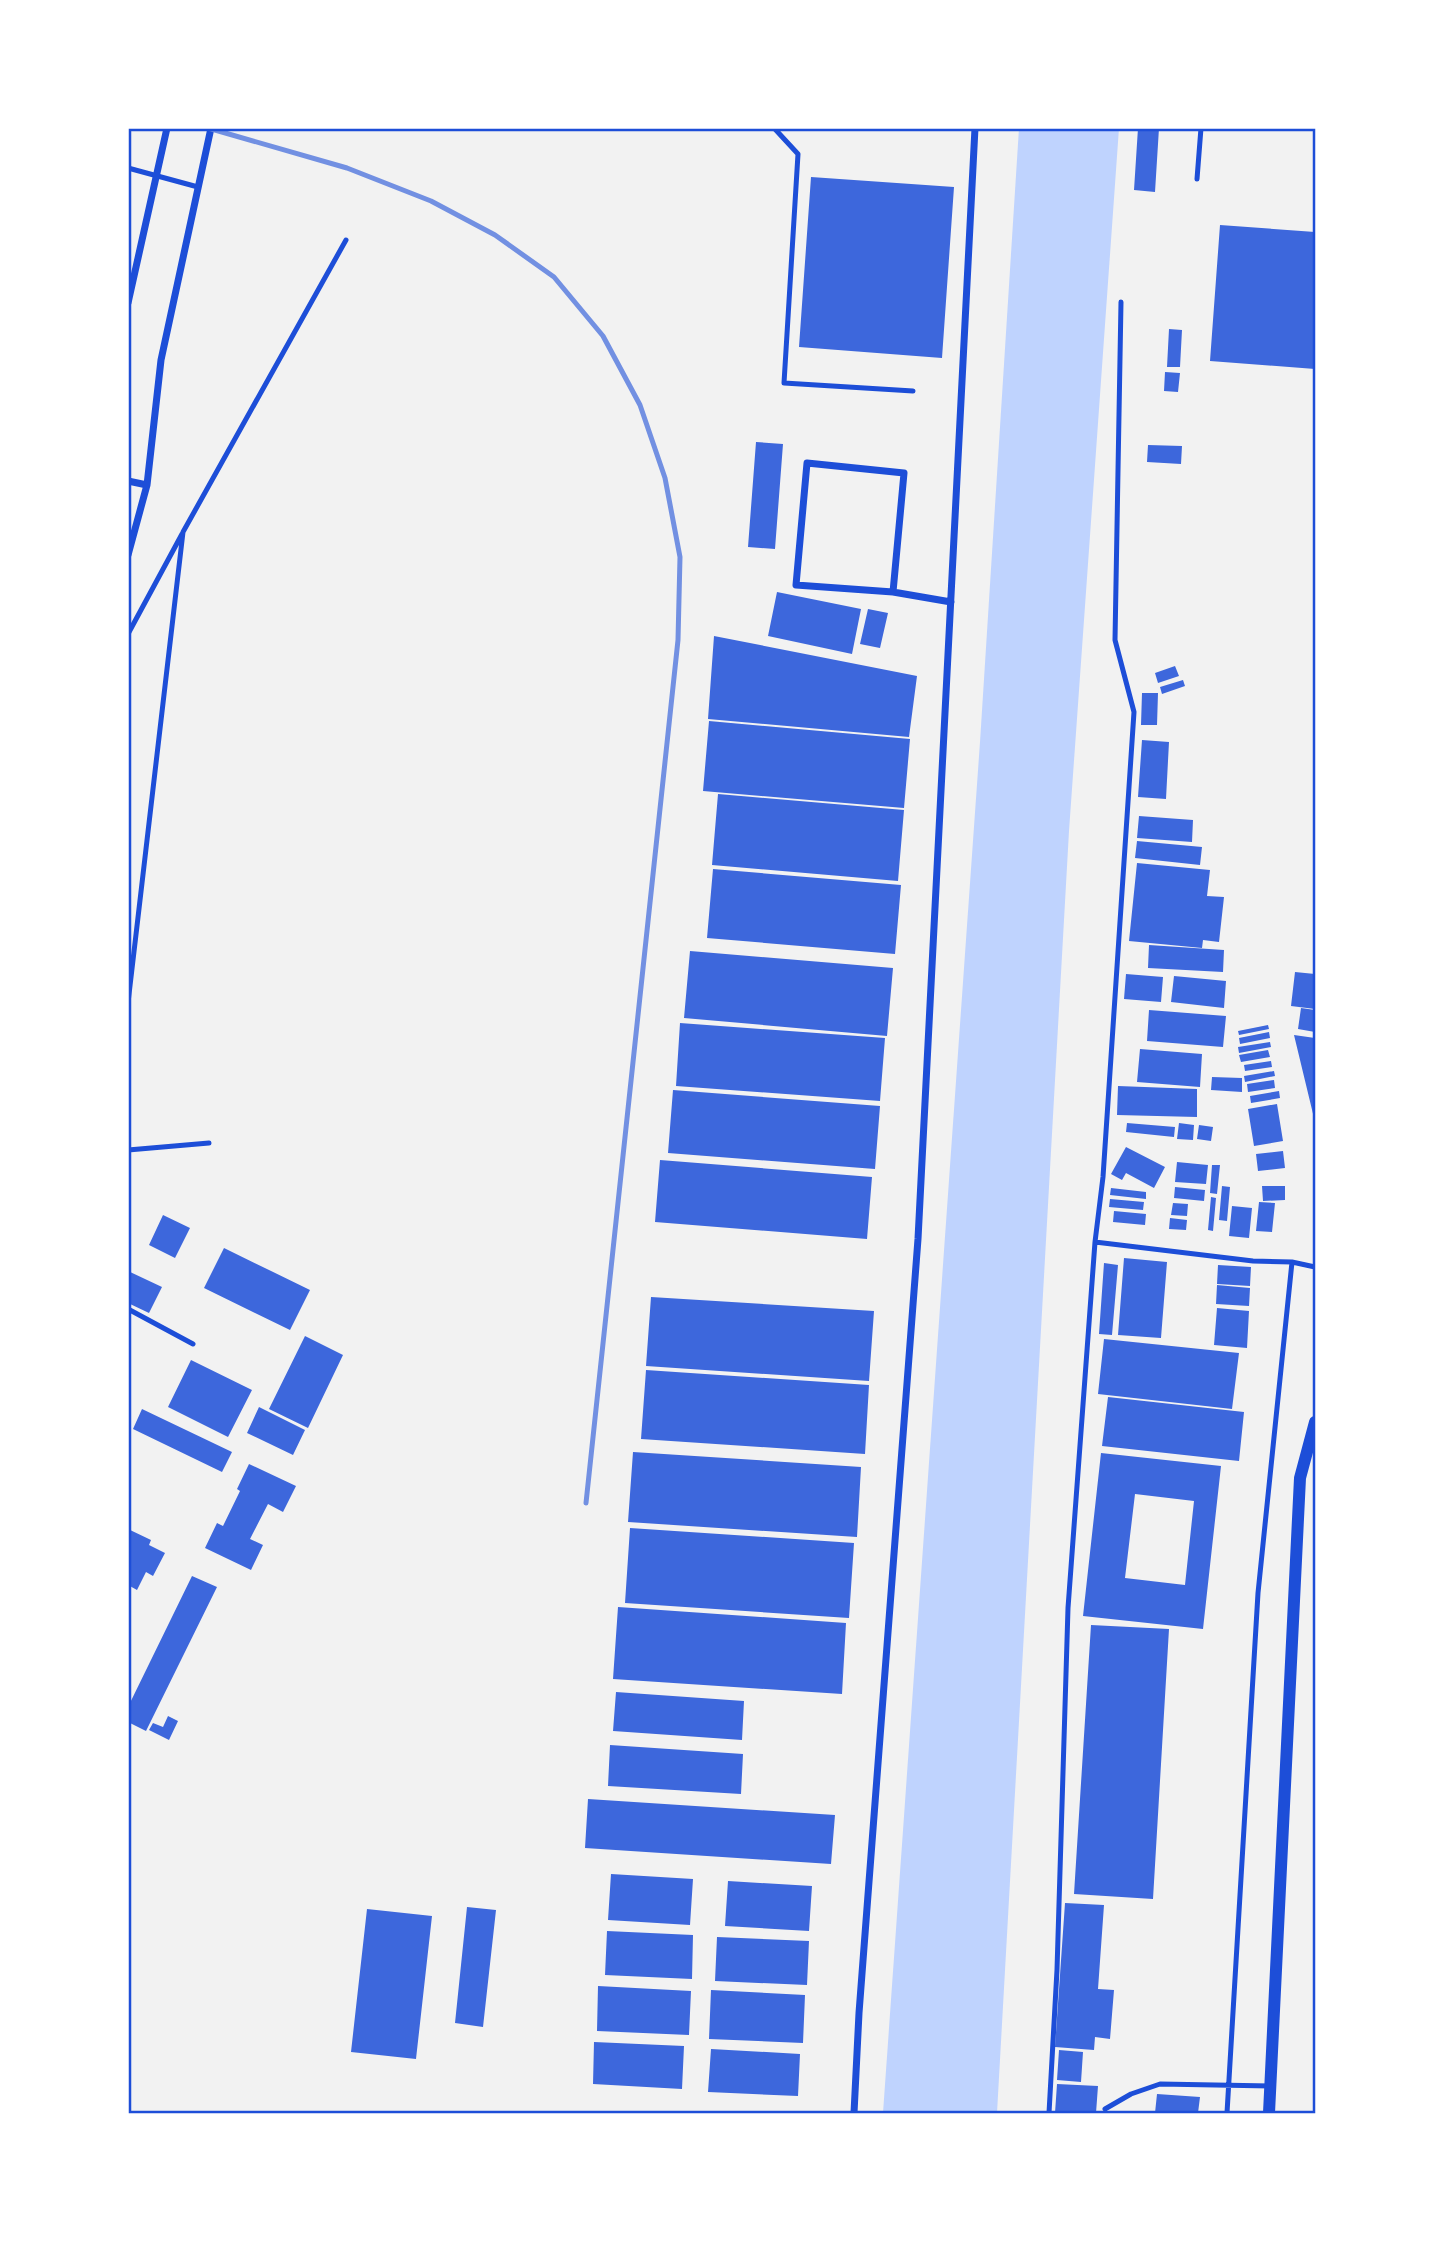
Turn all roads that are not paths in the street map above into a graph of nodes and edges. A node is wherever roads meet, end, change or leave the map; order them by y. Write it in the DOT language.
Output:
graph roads {
  1 [pos="167,128"];
  2 [pos="211,128"];
  3 [pos="774,128"];
  4 [pos="975,128"];
  5 [pos="1201,128"];
  6 [pos="128,168"];
  7 [pos="155,175"];
  8 [pos="1197,179"];
  9 [pos="198,187"];
  10 [pos="346,240"];
  11 [pos="1121,302"];
  12 [pos="128,303"];
  13 [pos="913,391"];
  14 [pos="128,481"];
  15 [pos="147,485"];
  16 [pos="183,532"];
  17 [pos="128,555"];
  18 [pos="892,592"];
  19 [pos="951,601"];
  20 [pos="128,635"];
  21 [pos="128,1003"];
  22 [pos="209,1143"];
  23 [pos="128,1150"];
  24 [pos="1095,1242"];
  25 [pos="1292,1262"];
  26 [pos="1315,1267"];
  27 [pos="128,1309"];
  28 [pos="194,1344"];
  29 [pos="1315,1426"];
  30 [pos="1229,2084"];
  31 [pos="1271,2086"];
  32 [pos="1105,2109"];
  33 [pos="854,2113"];
  34 [pos="1049,2113"];
  35 [pos="1227,2113"];
  36 [pos="1269,2113"];
  1 -- 7 [label="street"];
  2 -- 9 [label="street"];
  3 -- 13 [label="lane"];
  4 -- 19 [label="street"];
  5 -- 8 [label="lane"];
  6 -- 7 [label="lane"];
  7 -- 9 [label="lane"];
  7 -- 12 [label="street"];
  9 -- 15 [label="street"];
  10 -- 16 [label="lane"];
  11 -- 24 [label="lane"];
  14 -- 15 [label="street"];
  15 -- 17 [label="street"];
  16 -- 20 [label="lane"];
  16 -- 21 [label="lane"];
  18 -- 18 [label="street"];
  18 -- 19 [label="street"];
  19 -- 33 [label="street"];
  22 -- 23 [label="lane"];
  24 -- 25 [label="lane"];
  24 -- 34 [label="lane"];
  25 -- 26 [label="lane"];
  25 -- 30 [label="lane"];
  27 -- 28 [label="lane"];
  29 -- 31 [label="street"];
  30 -- 31 [label="lane"];
  30 -- 32 [label="lane"];
  30 -- 35 [label="lane"];
  31 -- 36 [label="street"];
}
